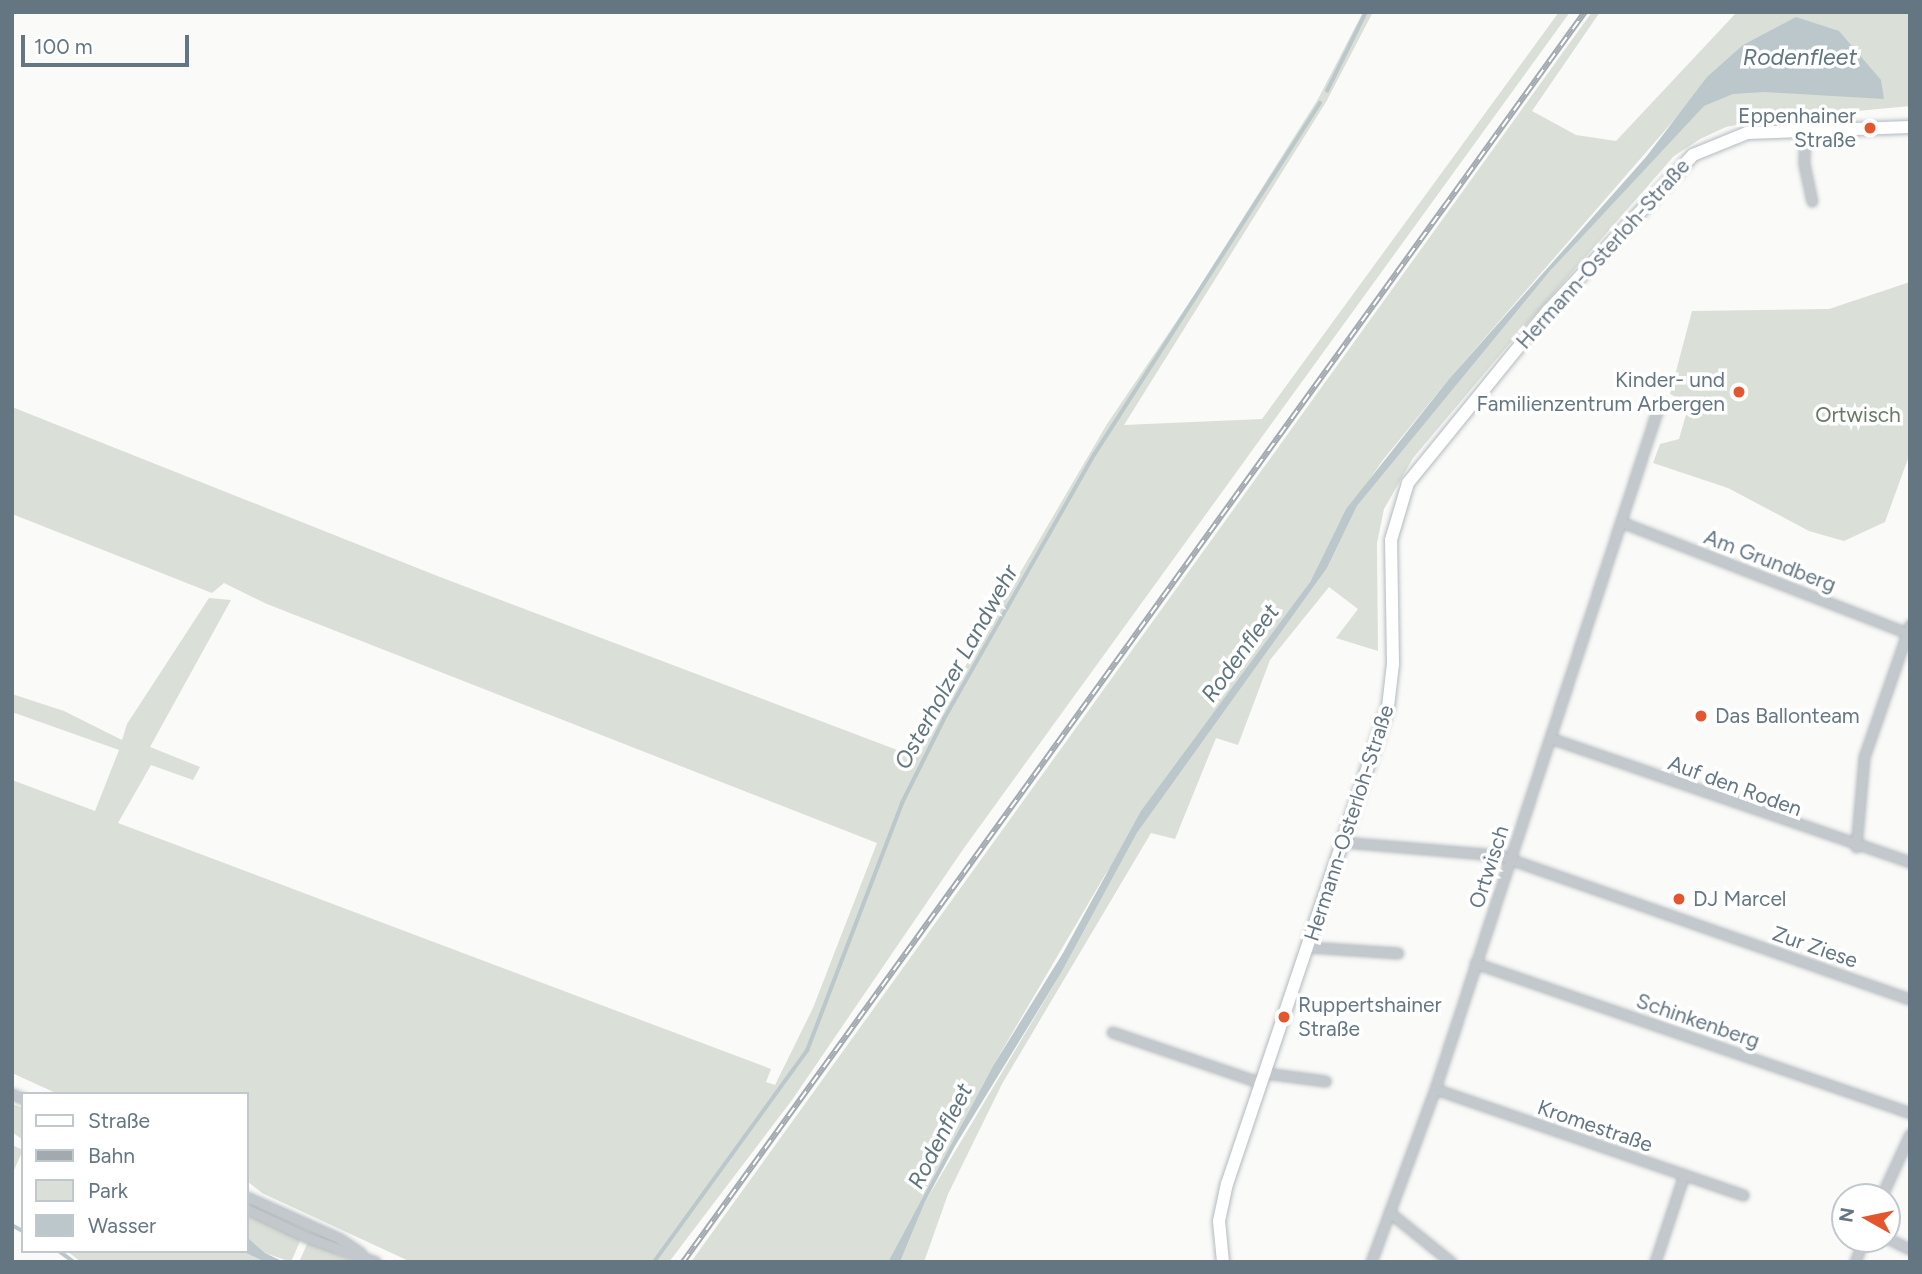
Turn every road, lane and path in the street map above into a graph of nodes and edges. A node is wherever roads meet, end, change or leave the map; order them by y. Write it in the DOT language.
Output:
graph roads {
  1 [pos="1910,127"];
  2 [pos="1805,130"];
  3 [pos="1812,201"];
  4 [pos="1660,402"];
  5 [pos="1621,522"];
  6 [pos="1908,629"];
  7 [pos="1550,738"];
  8 [pos="1342,842"];
  9 [pos="1856,847"];
  10 [pos="1510,859"];
  11 [pos="1910,862"];
  12 [pos="1309,947"];
  13 [pos="1398,953"];
  14 [pos="1475,963"];
  15 [pos="1910,999"];
  16 [pos="1112,1032"];
  17 [pos="1263,1078"];
  18 [pos="1325,1081"];
  19 [pos="1435,1089"];
  20 [pos="1910,1113"];
  21 [pos="1910,1134"];
  22 [pos="1684,1175"];
  23 [pos="1887,1183"];
  24 [pos="1743,1195"];
  25 [pos="248,1197"];
  26 [pos="248,1209"];
  27 [pos="1389,1212"];
  28 [pos="372,1260"];
  29 [pos="1223,1262"];
  30 [pos="1371,1262"];
  31 [pos="1451,1262"];
  32 [pos="1655,1262"];
  1 -- 2 [label="street, Hermann-Osterloh-Straße"];
  2 -- 3 [label="street"];
  2 -- 8 [label="street, Hermann-Osterloh-Straße"];
  4 -- 5 [label="street, Ortwisch"];
  5 -- 6 [label="street, Am Grundberg"];
  5 -- 7 [label="street, Ortwisch"];
  6 -- 9 [label="street"];
  7 -- 9 [label="street, Auf den Roden"];
  7 -- 10 [label="street, Ortwisch"];
  8 -- 10 [label="street, Zur Ziese"];
  8 -- 12 [label="street, Hermann-Osterloh-Straße"];
  9 -- 11 [label="street, Auf den Roden"];
  10 -- 14 [label="street, Ortwisch"];
  10 -- 15 [label="street, Zur Ziese"];
  12 -- 13 [label="street"];
  12 -- 17 [label="street, Hermann-Osterloh-Straße"];
  14 -- 19 [label="street, Ortwisch"];
  14 -- 20 [label="street, Schinkenberg"];
  16 -- 17 [label="street"];
  17 -- 18 [label="street"];
  17 -- 29 [label="street, Hermann-Osterloh-Straße"];
  19 -- 22 [label="street, Kromestraße"];
  19 -- 27 [label="street, Ortwisch"];
  21 -- 23 [label="street"];
  22 -- 24 [label="street, Kromestraße"];
  22 -- 32 [label="street"];
  25 -- 28 [label="street"];
  26 -- 28 [label="street"];
  27 -- 30 [label="street, Ortwisch"];
  27 -- 31 [label="street"];
}
